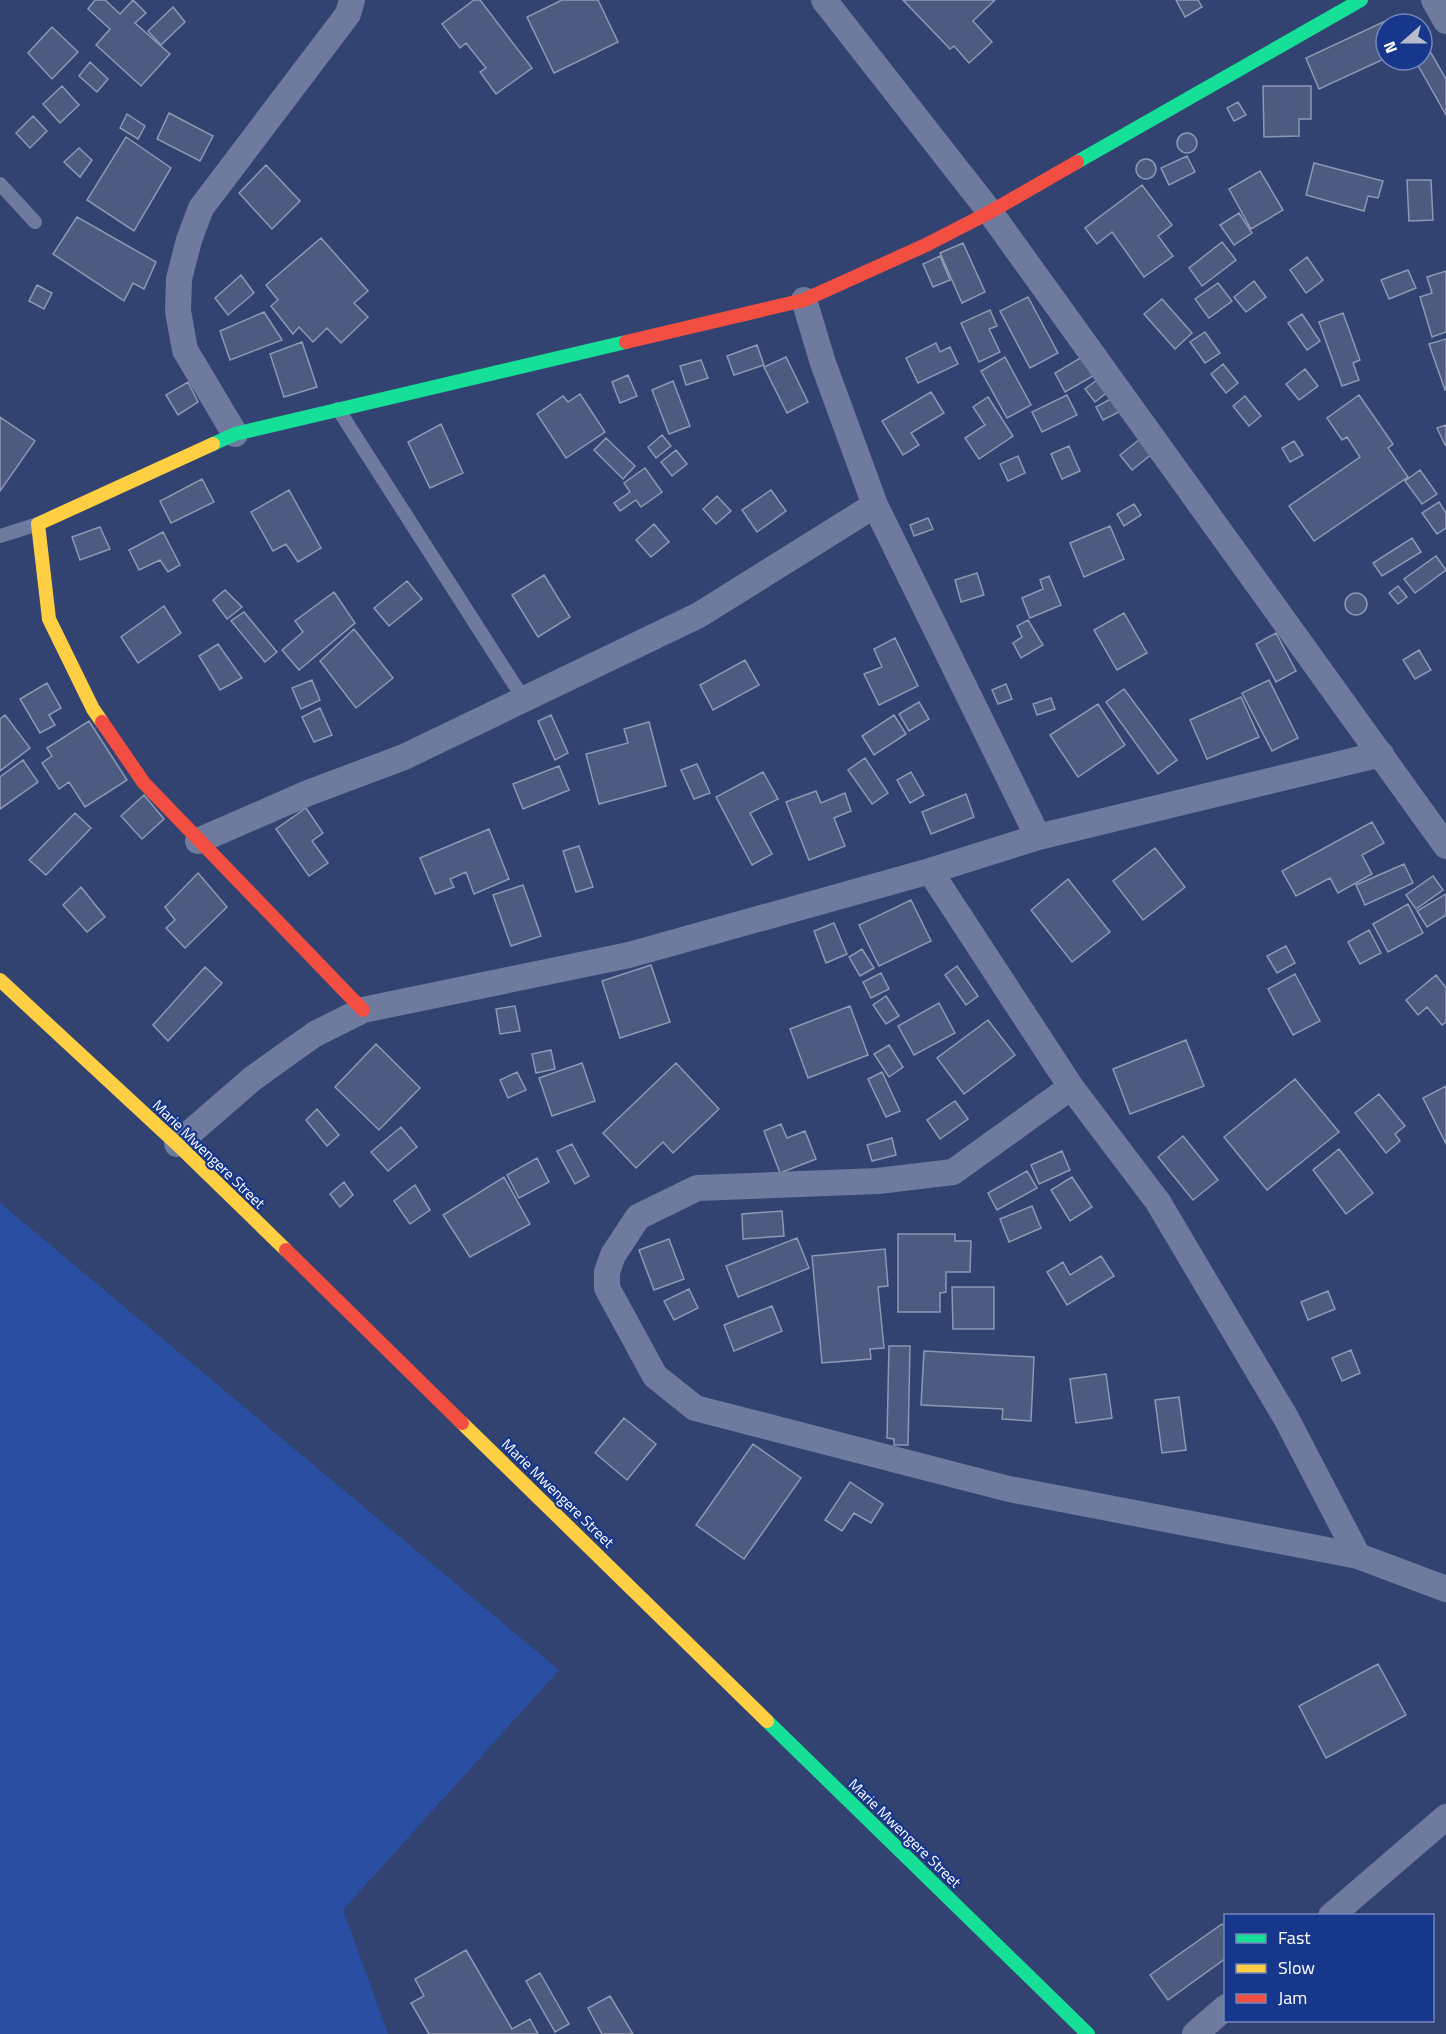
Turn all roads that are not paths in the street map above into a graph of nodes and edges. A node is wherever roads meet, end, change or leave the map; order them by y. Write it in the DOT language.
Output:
graph roads {
  1 [pos="352,0"];
  2 [pos="824,0"];
  3 [pos="1361,0"];
  4 [pos="1434,0"];
  5 [pos="1446,21"];
  6 [pos="0,184"];
  7 [pos="990,212"];
  8 [pos="35,222"];
  9 [pos="804,300"];
  10 [pos="338,409"];
  11 [pos="235,434"];
  12 [pos="875,505"];
  13 [pos="38,524"];
  14 [pos="0,536"];
  15 [pos="524,698"];
  16 [pos="1381,754"];
  17 [pos="1038,837"];
  18 [pos="198,841"];
  19 [pos="1446,846"];
  20 [pos="930,871"];
  21 [pos="0,980"];
  22 [pos="363,1010"];
  23 [pos="1071,1087"];
  24 [pos="177,1144"];
  25 [pos="1358,1556"];
  26 [pos="1446,1589"];
  27 [pos="1446,1817"];
  28 [pos="1333,1914"];
  29 [pos="1224,2009"];
  30 [pos="1088,2034"];
  31 [pos="1195,2034"];
  1 -- 11 [label="street"];
  2 -- 7 [label="street"];
  3 -- 7 [label="street"];
  4 -- 5 [label="street"];
  6 -- 8 [label="lane"];
  7 -- 9 [label="street"];
  7 -- 16 [label="street"];
  9 -- 10 [label="street"];
  9 -- 12 [label="street"];
  10 -- 11 [label="street"];
  10 -- 15 [label="lane"];
  11 -- 13 [label="street"];
  12 -- 15 [label="street"];
  12 -- 17 [label="street"];
  13 -- 14 [label="lane"];
  13 -- 18 [label="street"];
  15 -- 18 [label="street"];
  16 -- 17 [label="street"];
  16 -- 19 [label="street"];
  17 -- 20 [label="street"];
  18 -- 22 [label="street"];
  20 -- 22 [label="street"];
  20 -- 23 [label="street"];
  21 -- 24 [label="street, Marie Mwengere Street"];
  22 -- 24 [label="street"];
  23 -- 25 [label="street"];
  23 -- 25 [label="street"];
  24 -- 30 [label="street, Marie Mwengere Street"];
  25 -- 26 [label="street"];
  27 -- 28 [label="street"];
  29 -- 31 [label="street"];
}
